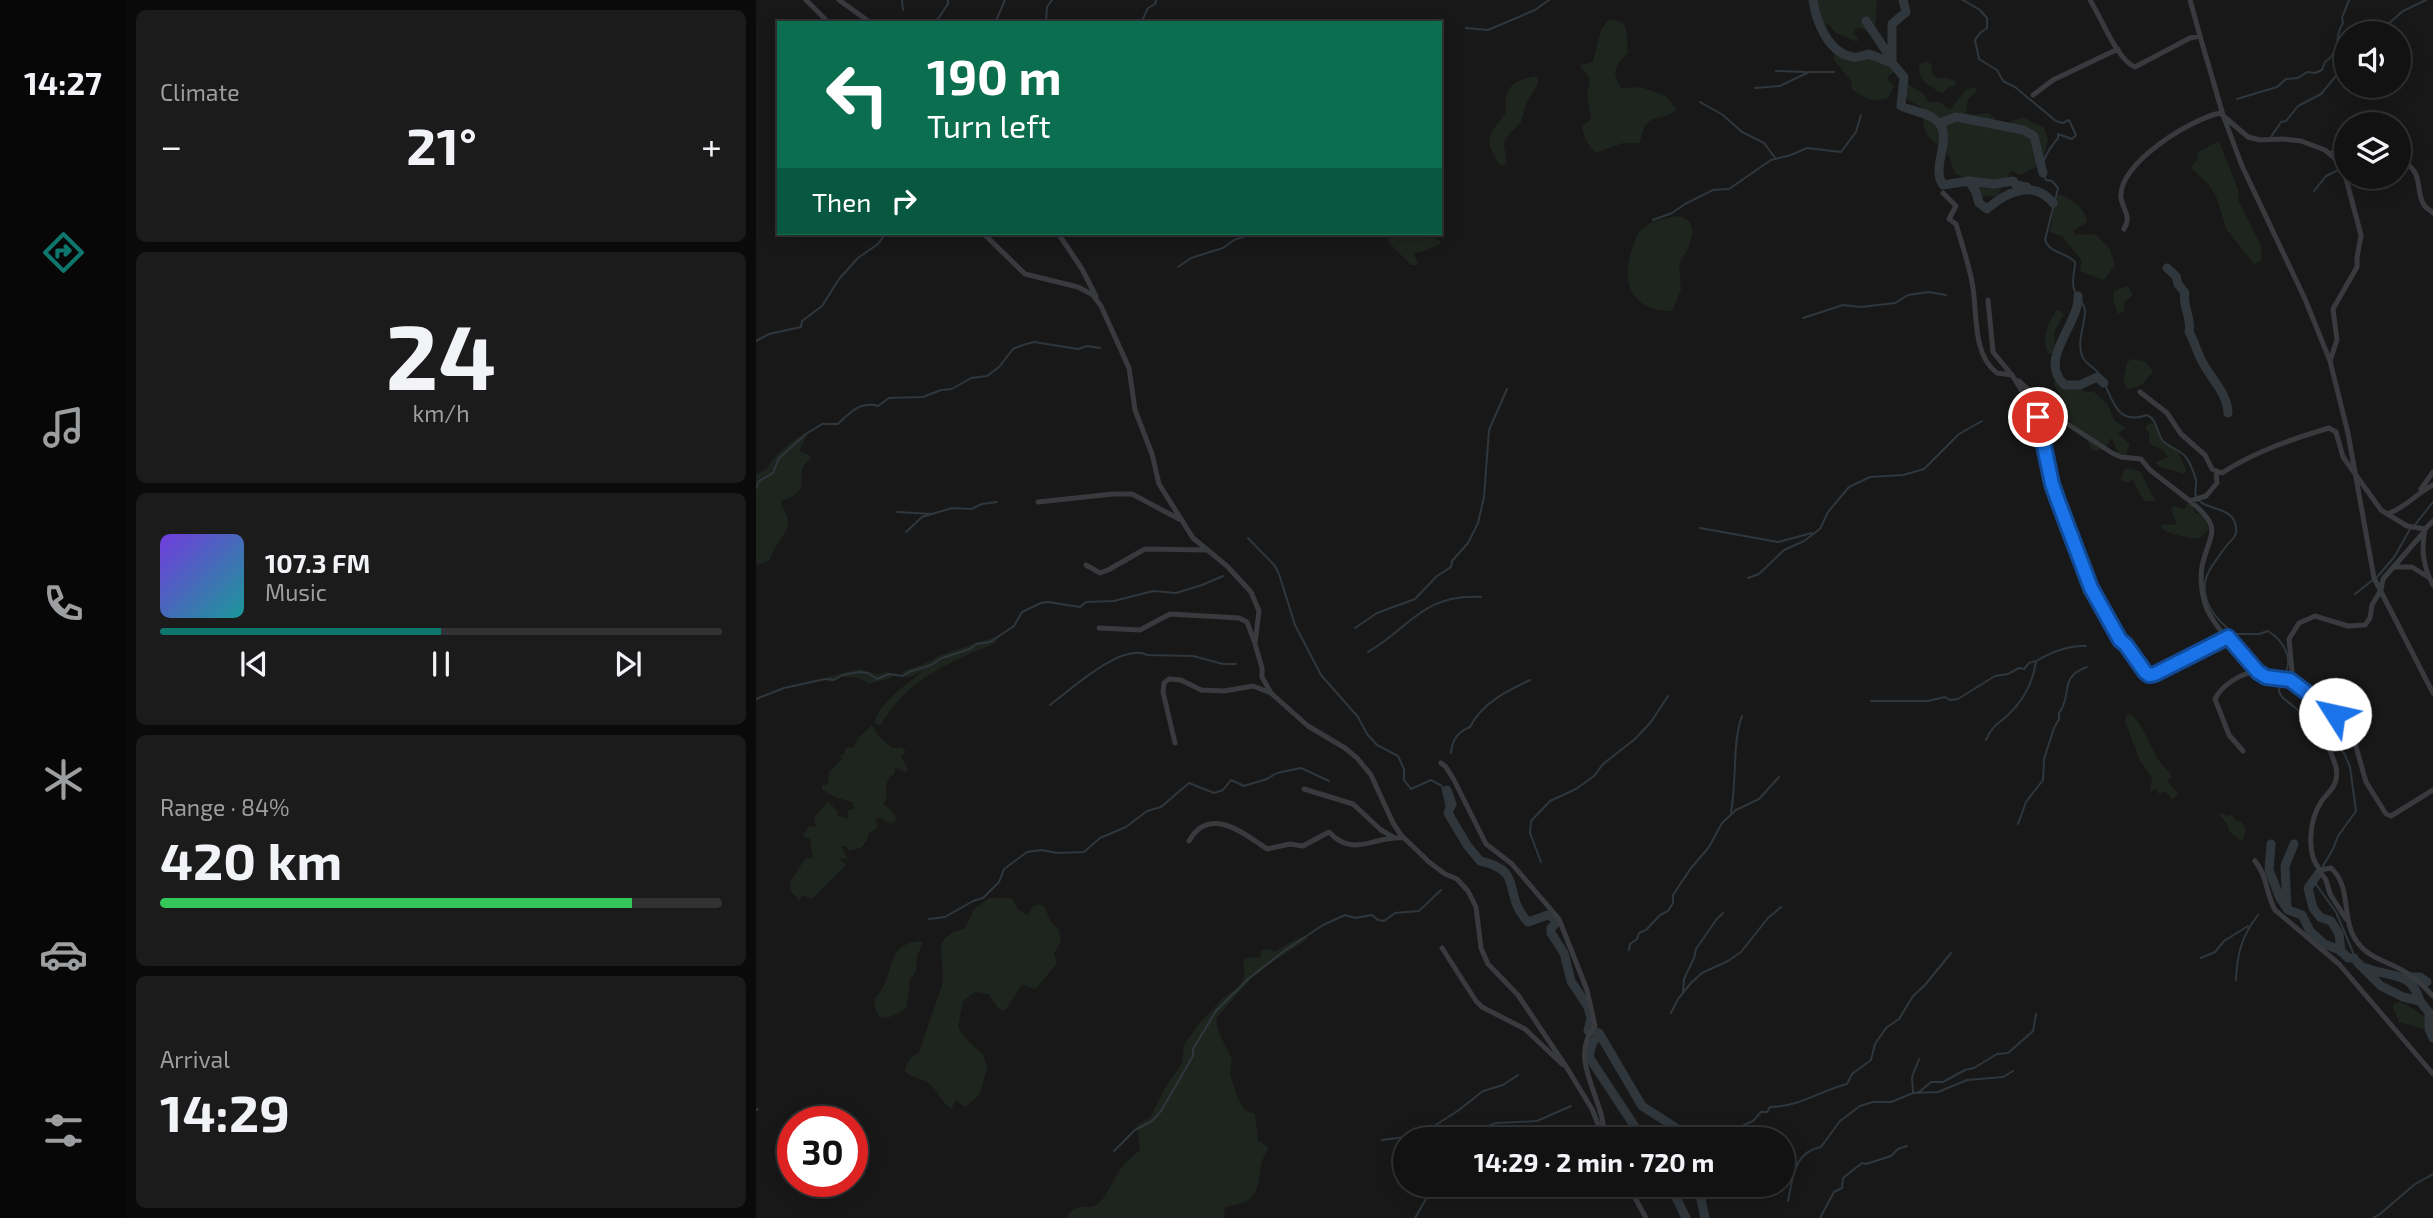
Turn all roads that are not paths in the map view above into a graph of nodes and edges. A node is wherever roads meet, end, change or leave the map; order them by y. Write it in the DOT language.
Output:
graph roads {
  1 [pos="806,0"];
  2 [pos="839,0"];
  3 [pos="2090,0"];
  4 [pos="2190,0"];
  5 [pos="827,21"];
  6 [pos="868,21"];
  7 [pos="2200,36"];
  8 [pos="2118,49"];
  9 [pos="2033,95"];
  10 [pos="2223,115"];
  11 [pos="2329,153"];
  12 [pos="2334,153"];
  13 [pos="2411,168"];
  14 [pos="1943,193"];
  15 [pos="2433,213"];
  16 [pos="2124,229"];
  17 [pos="985,235"];
  18 [pos="1059,235"];
  19 [pos="1989,300"];
  20 [pos="1101,306"];
  21 [pos="2330,361"];
  22 [pos="2012,375"];
  23 [pos="2140,392"];
  24 [pos="2344,415"];
  25 [pos="2336,432"];
  26 [pos="2216,471"];
  27 [pos="2355,471"];
  28 [pos="2433,472"];
  29 [pos="2433,485"];
  30 [pos="2419,492"];
  31 [pos="2190,501"];
  32 [pos="1038,502"];
  33 [pos="2387,514"];
  34 [pos="1181,520"];
  35 [pos="2433,521"];
  36 [pos="2425,530"];
  37 [pos="1207,550"];
  38 [pos="1086,565"];
  39 [pos="2393,567"];
  40 [pos="2432,582"];
  41 [pos="2381,590"];
  42 [pos="1099,628"];
  43 [pos="2228,637"];
  44 [pos="1255,644"];
  45 [pos="2258,672"];
  46 [pos="2286,679"];
  47 [pos="1271,693"];
  48 [pos="2433,693"];
  49 [pos="1175,743"];
  50 [pos="2329,747"];
  51 [pos="2243,751"];
  52 [pos="1441,763"];
  53 [pos="1304,789"];
  54 [pos="2433,790"];
  55 [pos="1393,837"];
  56 [pos="1404,838"];
  57 [pos="1189,841"];
  58 [pos="2255,861"];
  59 [pos="2319,870"];
  60 [pos="2346,919"];
  61 [pos="1442,948"];
  62 [pos="2433,996"];
  63 [pos="1569,1071"];
  64 [pos="2433,1074"];
  65 [pos="1599,1127"];
  66 [pos="1603,1127"];
  67 [pos="1635,1197"];
  68 [pos="1646,1218"];
  1 -- 5 [label="street"];
  2 -- 6 [label="street"];
  3 -- 8 [label="street"];
  4 -- 7 [label="street"];
  7 -- 8 [label="street"];
  7 -- 10 [label="street"];
  8 -- 9 [label="street"];
  10 -- 11 [label="street"];
  10 -- 16 [label="street"];
  10 -- 21 [label="street"];
  11 -- 12 [label="street"];
  11 -- 21 [label="street"];
  13 -- 15 [label="street"];
  14 -- 22 [label="street"];
  17 -- 20 [label="street"];
  18 -- 20 [label="street"];
  19 -- 22 [label="street"];
  20 -- 34 [label="street"];
  21 -- 24 [label="street"];
  22 -- 31 [label="street"];
  22 -- 43 [label="street"];
  23 -- 26 [label="street"];
  24 -- 25 [label="street"];
  24 -- 27 [label="street"];
  25 -- 26 [label="street"];
  25 -- 27 [label="street"];
  26 -- 31 [label="street"];
  27 -- 33 [label="street"];
  27 -- 41 [label="street"];
  28 -- 30 [label="street"];
  29 -- 30 [label="street"];
  30 -- 33 [label="street"];
  31 -- 43 [label="street"];
  32 -- 34 [label="street"];
  33 -- 36 [label="street"];
  34 -- 37 [label="street"];
  35 -- 36 [label="street"];
  36 -- 39 [label="street"];
  36 -- 40 [label="street"];
  37 -- 38 [label="street"];
  37 -- 44 [label="street"];
  39 -- 40 [label="street"];
  39 -- 41 [label="street"];
  41 -- 46 [label="street"];
  41 -- 48 [label="street"];
  42 -- 44 [label="street"];
  43 -- 45 [label="street"];
  44 -- 47 [label="street"];
  45 -- 46 [label="street"];
  45 -- 51 [label="street"];
  46 -- 54 [label="street"];
  47 -- 49 [label="street"];
  47 -- 56 [label="street"];
  50 -- 59 [label="street"];
  52 -- 66 [label="street"];
  53 -- 55 [label="street"];
  55 -- 56 [label="street"];
  55 -- 57 [label="street"];
  56 -- 63 [label="street"];
  58 -- 64 [label="street"];
  59 -- 60 [label="street"];
  59 -- 60 [label="street"];
  60 -- 62 [label="street"];
  61 -- 63 [label="street"];
  63 -- 65 [label="street"];
  67 -- 68 [label="street"];
}
